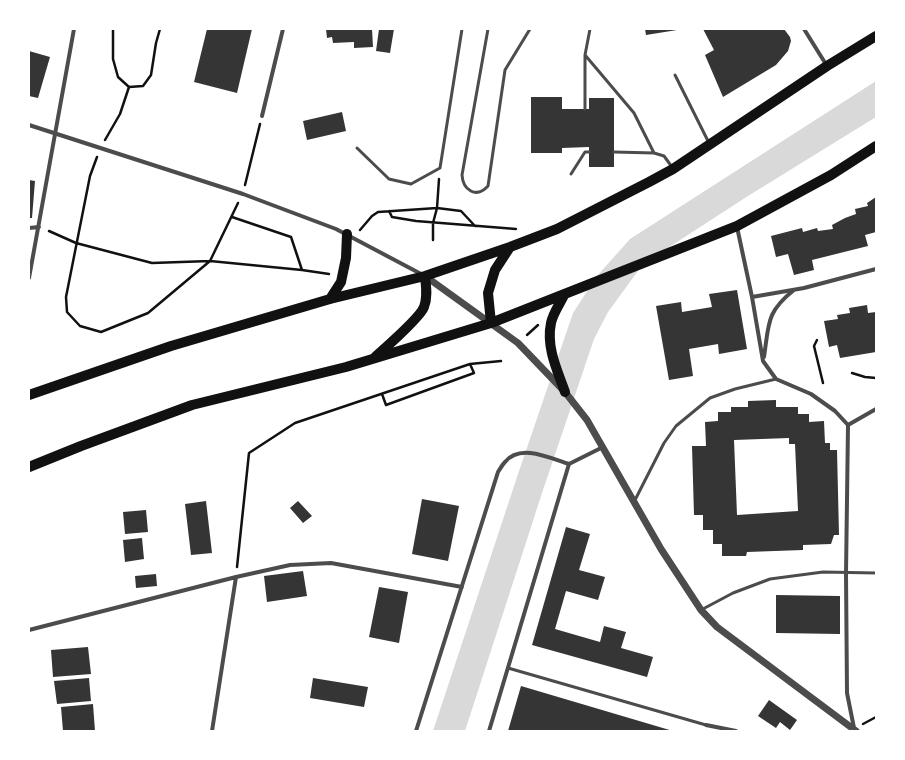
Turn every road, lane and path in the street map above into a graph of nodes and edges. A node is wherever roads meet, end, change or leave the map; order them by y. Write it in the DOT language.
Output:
graph roads {
  1 [pos="74,29"];
  2 [pos="113,29"];
  3 [pos="160,29"];
  4 [pos="283,29"];
  5 [pos="462,29"];
  6 [pos="488,29"];
  7 [pos="530,29"];
  8 [pos="590,29"];
  9 [pos="804,29"];
  10 [pos="876,36"];
  11 [pos="585,55"];
  12 [pos="827,66"];
  13 [pos="675,75"];
  14 [pos="128,87"];
  15 [pos="585,109"];
  16 [pos="262,116"];
  17 [pos="29,125"];
  18 [pos="55,133"];
  19 [pos="710,144"];
  20 [pos="876,146"];
  21 [pos="585,147"];
  22 [pos="101,148"];
  23 [pos="357,148"];
  24 [pos="614,152"];
  25 [pos="654,153"];
  26 [pos="440,168"];
  27 [pos="673,169"];
  28 [pos="572,174"];
  29 [pos="243,194"];
  30 [pos="438,208"];
  31 [pos="389,211"];
  32 [pos="232,217"];
  33 [pos="433,223"];
  34 [pos="39,226"];
  35 [pos="475,226"];
  36 [pos="737,226"];
  37 [pos="29,228"];
  38 [pos="516,229"];
  39 [pos="350,236"];
  40 [pos="433,240"];
  41 [pos="76,243"];
  42 [pos="510,247"];
  43 [pos="210,261"];
  44 [pos="876,269"];
  45 [pos="302,270"];
  46 [pos="330,274"];
  47 [pos="425,276"];
  48 [pos="29,278"];
  49 [pos="795,289"];
  50 [pos="564,295"];
  51 [pos="752,297"];
  52 [pos="330,299"];
  53 [pos="541,322"];
  54 [pos="491,323"];
  55 [pos="527,335"];
  56 [pos="817,340"];
  57 [pos="373,359"];
  58 [pos="501,361"];
  59 [pos="763,361"];
  60 [pos="470,364"];
  61 [pos="852,373"];
  62 [pos="876,378"];
  63 [pos="776,379"];
  64 [pos="823,383"];
  65 [pos="566,392"];
  66 [pos="382,394"];
  67 [pos="29,395"];
  68 [pos="876,410"];
  69 [pos="848,425"];
  70 [pos="603,446"];
  71 [pos="569,464"];
  72 [pos="29,467"];
  73 [pos="634,502"];
  74 [pos="876,573"];
  75 [pos="846,574"];
  76 [pos="236,577"];
  77 [pos="462,587"];
  78 [pos="701,610"];
  79 [pos="29,630"];
  80 [pos="508,668"];
  81 [pos="706,725"];
  82 [pos="855,730"];
  83 [pos="212,731"];
  84 [pos="416,731"];
  85 [pos="489,731"];
  86 [pos="736,731"];
  1 -- 18 [label="street"];
  2 -- 14 [label="path"];
  3 -- 14 [label="path"];
  4 -- 16 [label="street"];
  5 -- 26 [label="lane"];
  6 -- 7 [label="lane"];
  8 -- 11 [label="lane"];
  9 -- 12 [label="street"];
  10 -- 12 [label="main road"];
  11 -- 15 [label="lane"];
  11 -- 25 [label="lane"];
  12 -- 19 [label="main road"];
  13 -- 19 [label="lane"];
  14 -- 22 [label="path"];
  16 -- 29 [label="path"];
  17 -- 18 [label="street"];
  18 -- 22 [label="street"];
  18 -- 34 [label="street"];
  19 -- 27 [label="main road"];
  20 -- 36 [label="main road"];
  21 -- 28 [label="lane"];
  22 -- 29 [label="street"];
  22 -- 41 [label="path"];
  23 -- 26 [label="lane"];
  24 -- 25 [label="lane"];
  25 -- 27 [label="lane"];
  26 -- 30 [label="path"];
  27 -- 42 [label="main road"];
  29 -- 32 [label="path"];
  29 -- 39 [label="street"];
  30 -- 31 [label="path"];
  30 -- 33 [label="path"];
  30 -- 35 [label="path"];
  31 -- 33 [label="path"];
  31 -- 39 [label="path"];
  32 -- 43 [label="path"];
  32 -- 45 [label="path"];
  33 -- 35 [label="path"];
  33 -- 40 [label="path"];
  34 -- 37 [label="street"];
  34 -- 41 [label="path"];
  34 -- 48 [label="street"];
  35 -- 38 [label="path"];
  36 -- 50 [label="main road"];
  36 -- 51 [label="street"];
  39 -- 47 [label="street"];
  39 -- 52 [label="main road"];
  41 -- 43 [label="path"];
  41 -- 43 [label="path"];
  42 -- 47 [label="main road"];
  42 -- 54 [label="main road"];
  43 -- 45 [label="path"];
  44 -- 49 [label="street"];
  45 -- 46 [label="path"];
  47 -- 52 [label="main road"];
  47 -- 54 [label="street"];
  47 -- 57 [label="main road"];
  49 -- 51 [label="street"];
  49 -- 59 [label="street"];
  50 -- 54 [label="main road"];
  50 -- 65 [label="main road"];
  51 -- 59 [label="street"];
  52 -- 67 [label="main road"];
  53 -- 55 [label="path"];
  54 -- 57 [label="main road"];
  54 -- 65 [label="street"];
  56 -- 64 [label="path"];
  57 -- 72 [label="main road"];
  58 -- 60 [label="path"];
  59 -- 63 [label="street"];
  60 -- 66 [label="path"];
  60 -- 66 [label="path"];
  61 -- 62 [label="path"];
  63 -- 69 [label="street"];
  63 -- 73 [label="lane"];
  65 -- 70 [label="street"];
  66 -- 76 [label="path"];
  68 -- 69 [label="street"];
  69 -- 75 [label="street"];
  70 -- 71 [label="street"];
  70 -- 73 [label="street"];
  71 -- 77 [label="street"];
  71 -- 80 [label="street"];
  73 -- 78 [label="street"];
  74 -- 75 [label="lane"];
  75 -- 78 [label="lane"];
  75 -- 82 [label="street"];
  76 -- 77 [label="street"];
  76 -- 79 [label="street"];
  76 -- 83 [label="street"];
  77 -- 84 [label="street"];
  78 -- 82 [label="street"];
  80 -- 81 [label="lane"];
  80 -- 85 [label="street"];
  81 -- 86 [label="street"];
}
